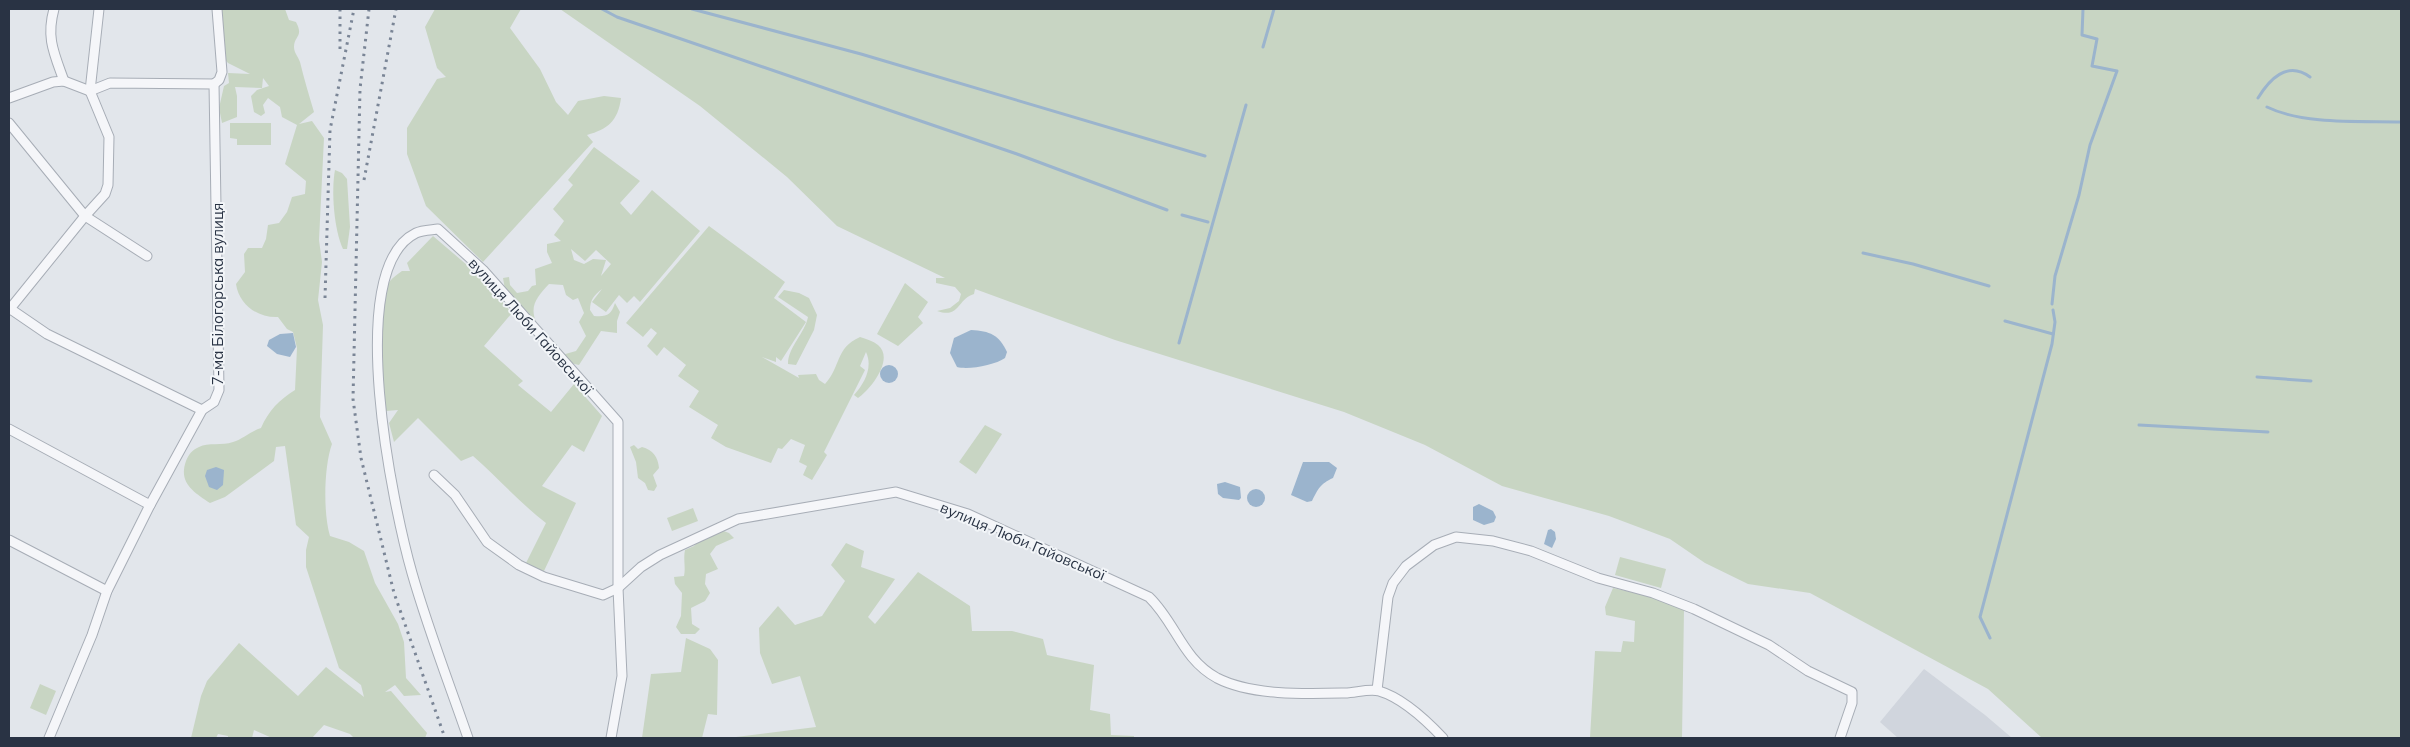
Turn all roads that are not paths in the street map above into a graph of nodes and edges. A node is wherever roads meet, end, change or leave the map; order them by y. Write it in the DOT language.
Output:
graph roads {
  1 [pos="54,9"];
  2 [pos="99,9"];
  3 [pos="217,9"];
  4 [pos="64,81"];
  5 [pos="214,84"];
  6 [pos="90,91"];
  7 [pos="9,98"];
  8 [pos="9,123"];
  9 [pos="85,216"];
  10 [pos="147,256"];
  11 [pos="9,309"];
  12 [pos="202,410"];
  13 [pos="9,429"];
  14 [pos="434,475"];
  15 [pos="150,505"];
  16 [pos="9,540"];
  17 [pos="618,588"];
  18 [pos="107,591"];
  19 [pos="1377,690"];
  20 [pos="49,738"];
  21 [pos="468,738"];
  22 [pos="611,738"];
  23 [pos="1443,738"];
  24 [pos="1840,738"];
  1 -- 4 [label="street"];
  2 -- 6 [label="street"];
  3 -- 5 [label="street, 7-ма Білогорська вулиця"];
  4 -- 6 [label="street"];
  4 -- 7 [label="street"];
  5 -- 6 [label="street"];
  5 -- 12 [label="street, 7-ма Білогорська вулиця"];
  6 -- 9 [label="street"];
  8 -- 9 [label="street"];
  9 -- 10 [label="street"];
  9 -- 11 [label="street"];
  11 -- 12 [label="street"];
  12 -- 15 [label="street, 7-ма Білогорська вулиця"];
  13 -- 15 [label="street"];
  14 -- 17 [label="street"];
  15 -- 18 [label="street, 7-ма Білогорська вулиця"];
  16 -- 18 [label="street"];
  17 -- 19 [label="street, вулиця Люби Гайовської"];
  17 -- 21 [label="street, вулиця Люби Гайовської"];
  17 -- 22 [label="street, вулиця Люби Гайовської"];
  18 -- 20 [label="street, 7-ма Білогорська вулиця"];
  19 -- 23 [label="street"];
  19 -- 24 [label="street"];
}
